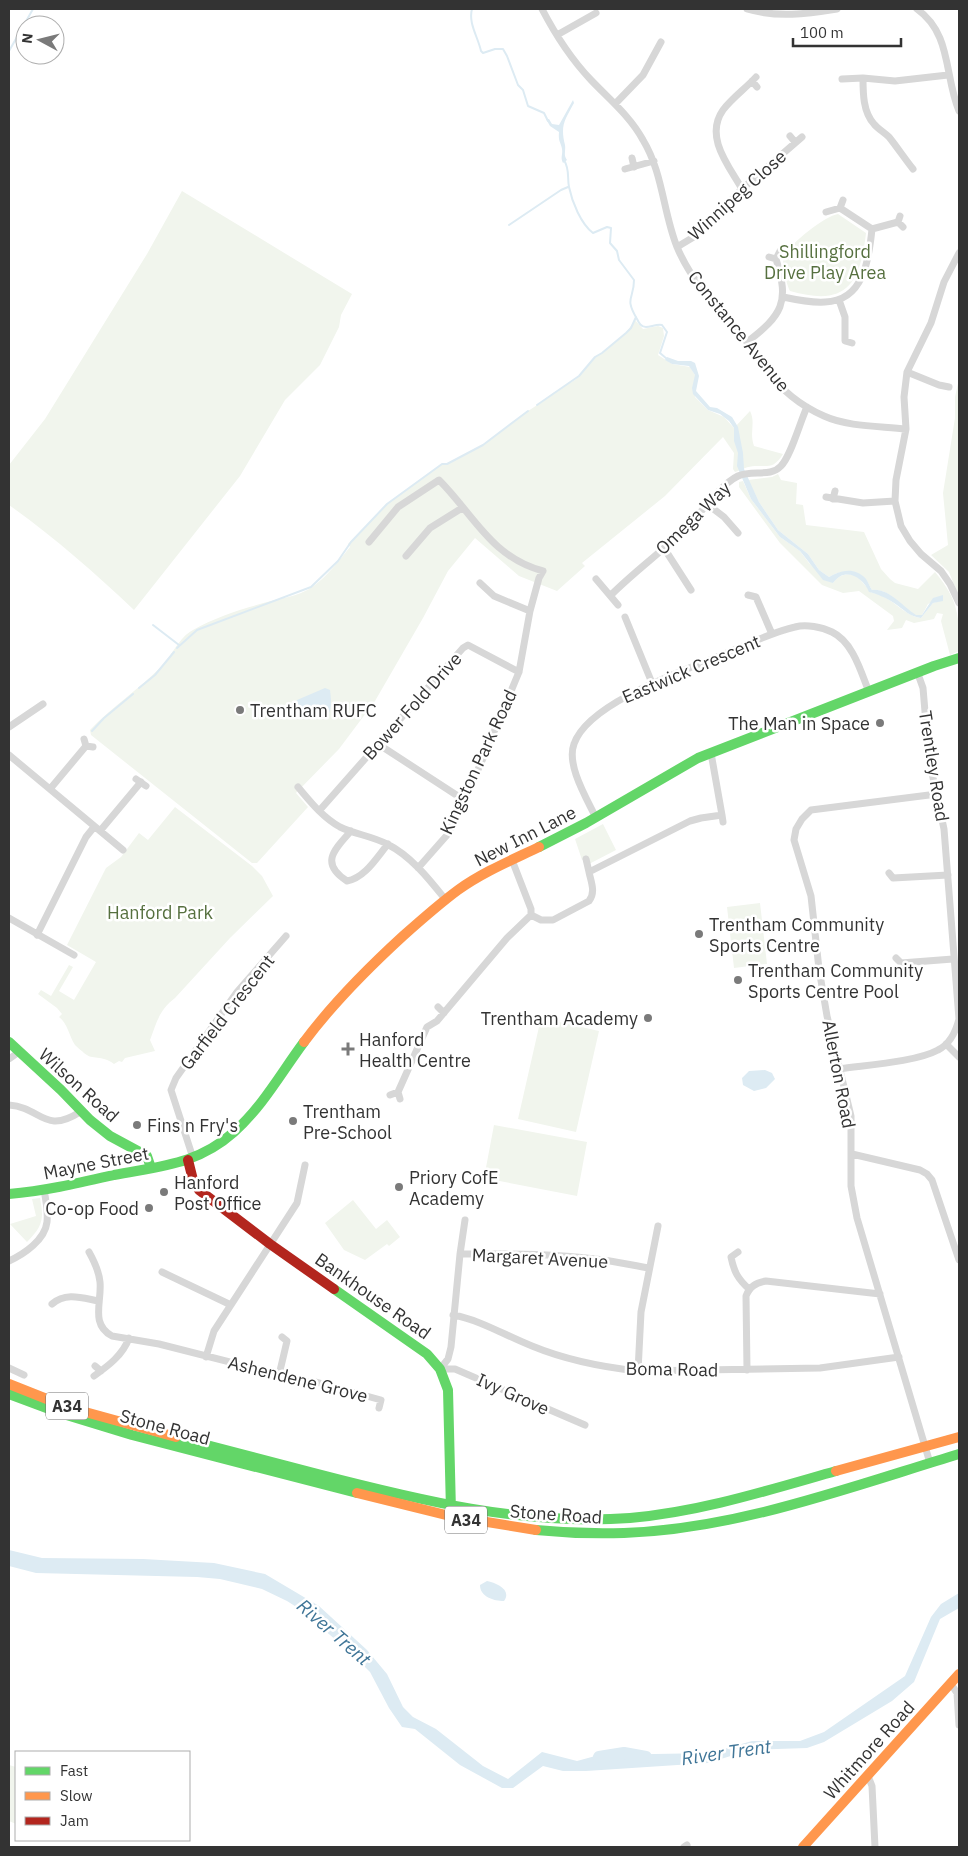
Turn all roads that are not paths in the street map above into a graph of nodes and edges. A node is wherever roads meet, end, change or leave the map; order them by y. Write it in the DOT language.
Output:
graph roads {
  1 [pos="542,9"];
  2 [pos="586,9"];
  3 [pos="748,9"];
  4 [pos="837,9"];
  5 [pos="918,9"];
  6 [pos="801,12"];
  7 [pos="557,35"];
  8 [pos="661,47"];
  9 [pos="948,75"];
  10 [pos="863,78"];
  11 [pos="842,79"];
  12 [pos="755,82"];
  13 [pos="615,104"];
  14 [pos="959,111"];
  15 [pos="790,136"];
  16 [pos="802,137"];
  17 [pos="795,142"];
  18 [pos="632,158"];
  19 [pos="654,161"];
  20 [pos="634,167"];
  21 [pos="625,168"];
  22 [pos="913,169"];
  23 [pos="742,189"];
  24 [pos="843,200"];
  25 [pos="840,208"];
  26 [pos="826,212"];
  27 [pos="900,221"];
  28 [pos="872,229"];
  29 [pos="677,247"];
  30 [pos="780,251"];
  31 [pos="959,253"];
  32 [pos="783,297"];
  33 [pos="839,300"];
  34 [pos="747,342"];
  35 [pos="845,343"];
  36 [pos="907,372"];
  37 [pos="949,387"];
  38 [pos="807,407"];
  39 [pos="906,428"];
  40 [pos="831,495"];
  41 [pos="895,501"];
  42 [pos="707,504"];
  43 [pos="462,508"];
  44 [pos="738,533"];
  45 [pos="369,542"];
  46 [pos="664,548"];
  47 [pos="406,556"];
  48 [pos="596,579"];
  49 [pos="480,583"];
  50 [pos="691,590"];
  51 [pos="611,595"];
  52 [pos="748,595"];
  53 [pos="959,602"];
  54 [pos="618,605"];
  55 [pos="530,611"];
  56 [pos="625,617"];
  57 [pos="772,634"];
  58 [pos="959,658"];
  59 [pos="519,672"];
  60 [pos="918,674"];
  61 [pos="652,683"];
  62 [pos="869,692"];
  63 [pos="43,704"];
  64 [pos="9,727"];
  65 [pos="88,744"];
  66 [pos="378,744"];
  67 [pos="711,753"];
  68 [pos="9,754"];
  69 [pos="141,782"];
  70 [pos="298,787"];
  71 [pos="50,790"];
  72 [pos="937,794"];
  73 [pos="464,800"];
  74 [pos="319,811"];
  75 [pos="596,818"];
  76 [pos="97,829"];
  77 [pos="351,831"];
  78 [pos="388,844"];
  79 [pos="123,850"];
  80 [pos="586,858"];
  81 [pos="512,860"];
  82 [pos="418,868"];
  83 [pos="589,872"];
  84 [pos="948,875"];
  85 [pos="890,878"];
  86 [pos="445,899"];
  87 [pos="531,915"];
  88 [pos="9,918"];
  89 [pos="37,935"];
  90 [pos="286,936"];
  91 [pos="74,956"];
  92 [pos="953,959"];
  93 [pos="898,963"];
  94 [pos="438,1007"];
  95 [pos="444,1013"];
  96 [pos="9,1042"];
  97 [pos="946,1044"];
  98 [pos="19,1052"];
  99 [pos="959,1057"];
  100 [pos="9,1059"];
  101 [pos="840,1069"];
  102 [pos="390,1095"];
  103 [pos="9,1105"];
  104 [pos="80,1112"];
  105 [pos="852,1154"];
  106 [pos="190,1159"];
  107 [pos="296,1165"];
  108 [pos="151,1168"];
  109 [pos="44,1190"];
  110 [pos="9,1194"];
  111 [pos="465,1220"];
  112 [pos="658,1226"];
  113 [pos="956,1240"];
  114 [pos="270,1244"];
  115 [pos="89,1252"];
  116 [pos="738,1252"];
  117 [pos="460,1254"];
  118 [pos="959,1260"];
  119 [pos="9,1261"];
  120 [pos="649,1268"];
  121 [pos="162,1272"];
  122 [pos="749,1288"];
  123 [pos="880,1294"];
  124 [pos="99,1301"];
  125 [pos="52,1304"];
  126 [pos="231,1305"];
  127 [pos="453,1315"];
  128 [pos="129,1338"];
  129 [pos="287,1339"];
  130 [pos="206,1357"];
  131 [pos="899,1357"];
  132 [pos="9,1368"];
  133 [pos="440,1369"];
  134 [pos="747,1370"];
  135 [pos="638,1371"];
  136 [pos="24,1375"];
  137 [pos="279,1375"];
  138 [pos="94,1376"];
  139 [pos="9,1384"];
  140 [pos="9,1394"];
  141 [pos="379,1408"];
  142 [pos="585,1425"];
  143 [pos="125,1428"];
  144 [pos="959,1438"];
  145 [pos="926,1447"];
  146 [pos="959,1454"];
  147 [pos="930,1463"];
  148 [pos="451,1511"];
  149 [pos="956,1678"];
  150 [pos="959,1725"];
  151 [pos="868,1776"];
  152 [pos="803,1847"];
  153 [pos="875,1847"];
  1 -- 7 [label="street, Constance Avenue"];
  2 -- 7 [label="street"];
  3 -- 6 [label="street"];
  4 -- 6 [label="street"];
  5 -- 9 [label="street"];
  7 -- 13 [label="street, Constance Avenue"];
  8 -- 13 [label="street"];
  9 -- 10 [label="street"];
  9 -- 14 [label="street"];
  10 -- 11 [label="street"];
  10 -- 22 [label="street"];
  12 -- 23 [label="street"];
  13 -- 19 [label="street, Constance Avenue"];
  15 -- 17 [label="street, Winnipeg Close"];
  16 -- 17 [label="street, Winnipeg Close"];
  17 -- 23 [label="street, Winnipeg Close"];
  18 -- 20 [label="street"];
  19 -- 20 [label="street"];
  19 -- 29 [label="street, Constance Avenue"];
  20 -- 21 [label="street"];
  23 -- 29 [label="street, Winnipeg Close"];
  24 -- 25 [label="street"];
  25 -- 26 [label="street"];
  25 -- 28 [label="street"];
  27 -- 28 [label="street"];
  28 -- 33 [label="street"];
  29 -- 34 [label="street, Constance Avenue"];
  30 -- 32 [label="street"];
  31 -- 36 [label="street"];
  32 -- 33 [label="street"];
  32 -- 34 [label="street"];
  33 -- 35 [label="street"];
  34 -- 38 [label="street, Constance Avenue"];
  36 -- 37 [label="street"];
  36 -- 39 [label="street"];
  38 -- 39 [label="street, Constance Avenue"];
  38 -- 42 [label="street, Omega Way"];
  39 -- 41 [label="street"];
  40 -- 41 [label="street"];
  41 -- 53 [label="street"];
  42 -- 44 [label="street"];
  42 -- 46 [label="street, Omega Way"];
  43 -- 45 [label="street"];
  43 -- 47 [label="street"];
  43 -- 55 [label="street, Kingston Park Road"];
  46 -- 50 [label="street"];
  46 -- 51 [label="street, Omega Way"];
  48 -- 51 [label="street"];
  49 -- 55 [label="street"];
  51 -- 54 [label="street"];
  52 -- 57 [label="street"];
  55 -- 59 [label="street, Kingston Park Road"];
  56 -- 61 [label="street"];
  57 -- 61 [label="street, Eastwick Crescent"];
  57 -- 62 [label="street, Eastwick Crescent"];
  58 -- 60 [label="main road, New Inn Lane"];
  59 -- 66 [label="street, Bower Fold Drive"];
  59 -- 73 [label="street, Kingston Park Road"];
  60 -- 62 [label="main road, New Inn Lane"];
  60 -- 72 [label="street, Trentley Road"];
  61 -- 75 [label="street, Eastwick Crescent"];
  62 -- 67 [label="main road, New Inn Lane"];
  63 -- 64 [label="street"];
  65 -- 71 [label="street"];
  66 -- 73 [label="street"];
  66 -- 74 [label="street, Bower Fold Drive"];
  67 -- 75 [label="main road, New Inn Lane"];
  67 -- 83 [label="street"];
  68 -- 71 [label="street"];
  69 -- 76 [label="street"];
  70 -- 74 [label="street"];
  71 -- 76 [label="street"];
  72 -- 84 [label="street, Trentley Road"];
  72 -- 101 [label="street, Allerton Road"];
  73 -- 82 [label="street, Kingston Park Road"];
  74 -- 77 [label="street"];
  75 -- 81 [label="main road, New Inn Lane"];
  76 -- 79 [label="street"];
  76 -- 89 [label="street"];
  77 -- 78 [label="street"];
  77 -- 78 [label="street"];
  78 -- 82 [label="street"];
  80 -- 83 [label="street"];
  81 -- 86 [label="main road, New Inn Lane"];
  81 -- 87 [label="street"];
  82 -- 86 [label="street"];
  83 -- 87 [label="street"];
  84 -- 85 [label="street"];
  84 -- 92 [label="street, Trentley Road"];
  86 -- 106 [label="main road, New Inn Lane"];
  87 -- 95 [label="street"];
  88 -- 89 [label="street"];
  89 -- 91 [label="street"];
  90 -- 106 [label="street, Garfield Crescent"];
  92 -- 93 [label="street"];
  92 -- 97 [label="street, Trentley Road"];
  94 -- 95 [label="street"];
  95 -- 102 [label="street"];
  96 -- 98 [label="main road, Wilson Road"];
  97 -- 99 [label="street"];
  97 -- 101 [label="street"];
  98 -- 100 [label="street"];
  98 -- 104 [label="main road, Wilson Road"];
  101 -- 105 [label="street, Allerton Road"];
  103 -- 104 [label="street"];
  104 -- 108 [label="main road, Wilson Road"];
  105 -- 113 [label="street"];
  105 -- 123 [label="street, Allerton Road"];
  106 -- 108 [label="main road, Mayne Street"];
  106 -- 114 [label="main road, Bankhouse Road"];
  107 -- 114 [label="street, Ashendene Grove"];
  108 -- 109 [label="main road, Mayne Street"];
  109 -- 110 [label="main road, Mayne Street"];
  109 -- 119 [label="street"];
  111 -- 117 [label="street"];
  112 -- 120 [label="street"];
  113 -- 118 [label="street"];
  114 -- 126 [label="street, Ashendene Grove"];
  114 -- 133 [label="main road, Bankhouse Road"];
  115 -- 124 [label="street"];
  116 -- 122 [label="street"];
  117 -- 120 [label="street, Margaret Avenue"];
  117 -- 127 [label="street"];
  120 -- 135 [label="street"];
  121 -- 126 [label="street"];
  122 -- 123 [label="street"];
  122 -- 134 [label="street"];
  123 -- 131 [label="street, Allerton Road"];
  124 -- 125 [label="street"];
  124 -- 128 [label="street, Ashendene Grove"];
  126 -- 130 [label="street, Ashendene Grove"];
  127 -- 133 [label="street"];
  127 -- 135 [label="street, Boma Road"];
  128 -- 130 [label="street, Ashendene Grove"];
  128 -- 138 [label="street"];
  129 -- 137 [label="street"];
  130 -- 137 [label="street, Ashendene Grove"];
  131 -- 134 [label="street, Boma Road"];
  131 -- 145 [label="street, Allerton Road"];
  132 -- 136 [label="street"];
  133 -- 142 [label="street, Ivy Grove"];
  133 -- 148 [label="main road, Bankhouse Road"];
  134 -- 135 [label="street, Boma Road"];
  137 -- 141 [label="street, Ashendene Grove"];
  139 -- 143 [label="main road, Stone Road / A34"];
  140 -- 143 [label="main road, Stone Road / A34"];
  143 -- 148 [label="main road, Stone Road / A34"];
  144 -- 145 [label="main road, Stone Road / A34"];
  145 -- 147 [label="street, Allerton Road"];
  145 -- 148 [label="main road, Stone Road / A34"];
  146 -- 147 [label="main road, Stone Road / A34"];
  147 -- 148 [label="main road, Stone Road / A34"];
  149 -- 150 [label="street"];
  149 -- 151 [label="main road, Whitmore Road"];
  151 -- 152 [label="main road, Whitmore Road"];
  151 -- 153 [label="street"];
}
